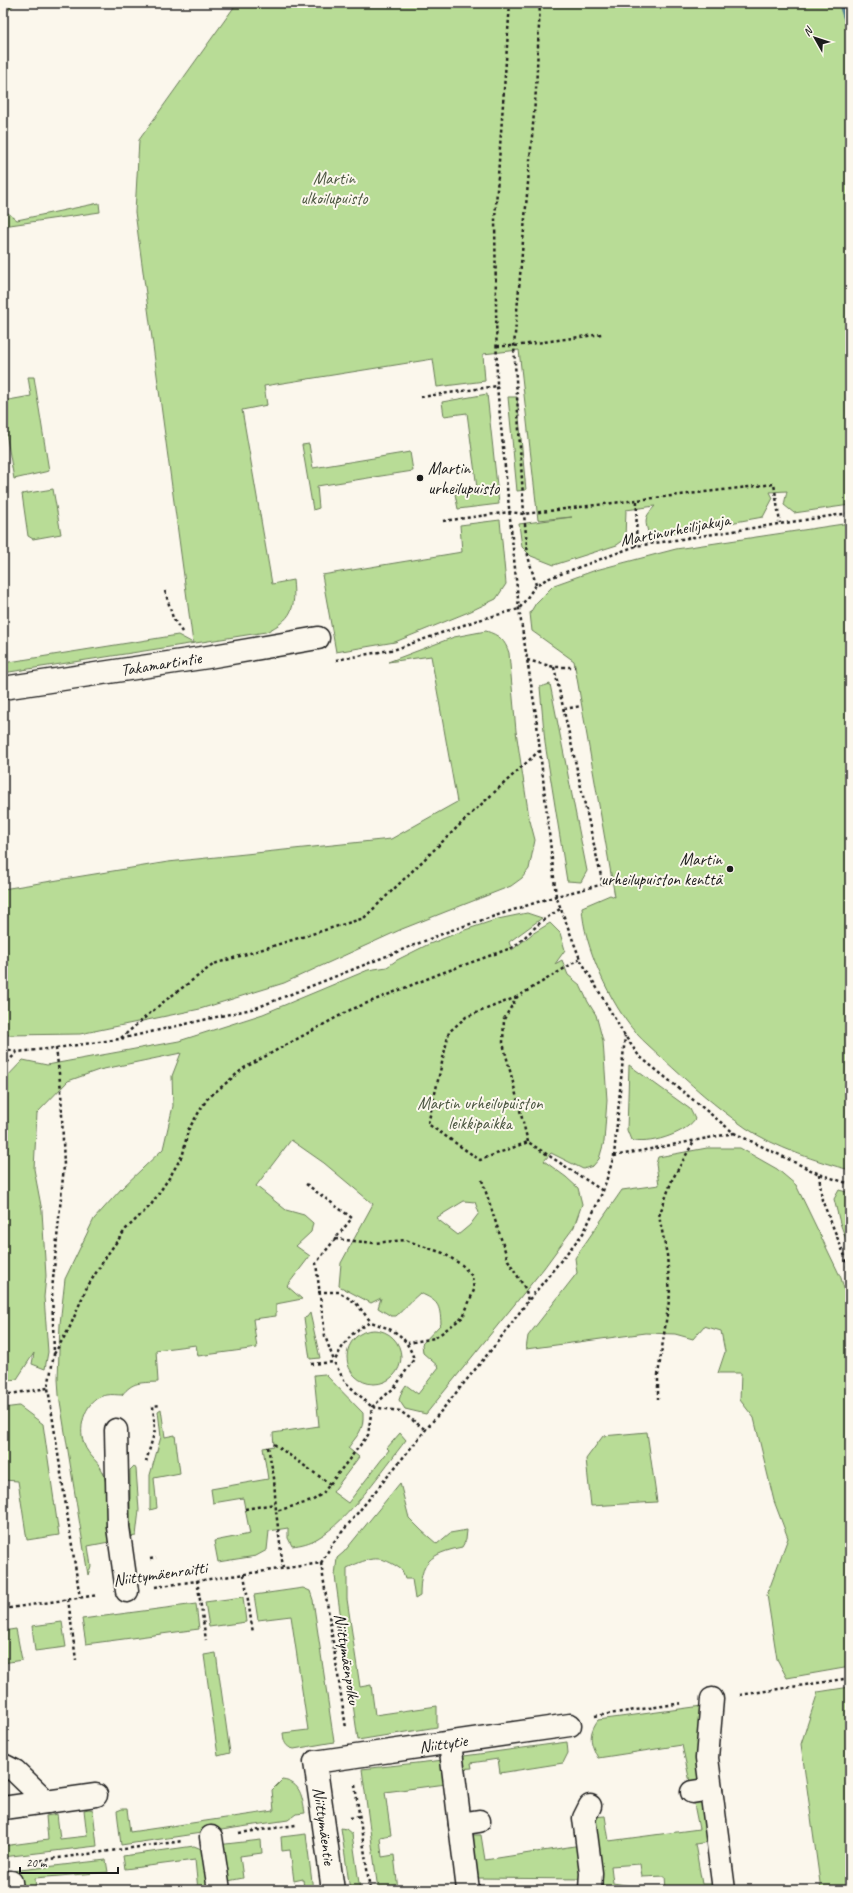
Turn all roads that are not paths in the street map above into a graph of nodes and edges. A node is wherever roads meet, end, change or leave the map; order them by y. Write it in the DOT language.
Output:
graph roads {
  1 [pos="318,638"];
  2 [pos="3,688"];
  3 [pos="116,1430"];
  4 [pos="127,1590"];
  5 [pos="712,1699"];
  6 [pos="570,1725"];
  7 [pos="450,1743"];
  8 [pos="315,1762"];
  9 [pos="3,1765"];
  10 [pos="96,1795"];
  11 [pos="48,1802"];
  12 [pos="590,1806"];
  13 [pos="3,1808"];
  14 [pos="211,1837"];
  15 [pos="219,1890"];
  16 [pos="333,1890"];
  17 [pos="468,1890"];
  18 [pos="590,1890"];
  19 [pos="724,1890"];
  1 -- 2 [label="street, Takamartintie"];
  3 -- 4 [label="street"];
  5 -- 19 [label="street"];
  6 -- 7 [label="street, Niittytie"];
  7 -- 8 [label="street, Niittytie"];
  7 -- 17 [label="street"];
  8 -- 16 [label="street, Niittymäentie"];
  9 -- 11 [label="street"];
  10 -- 11 [label="street"];
  11 -- 13 [label="street"];
  12 -- 18 [label="street"];
  14 -- 15 [label="street"];
}
